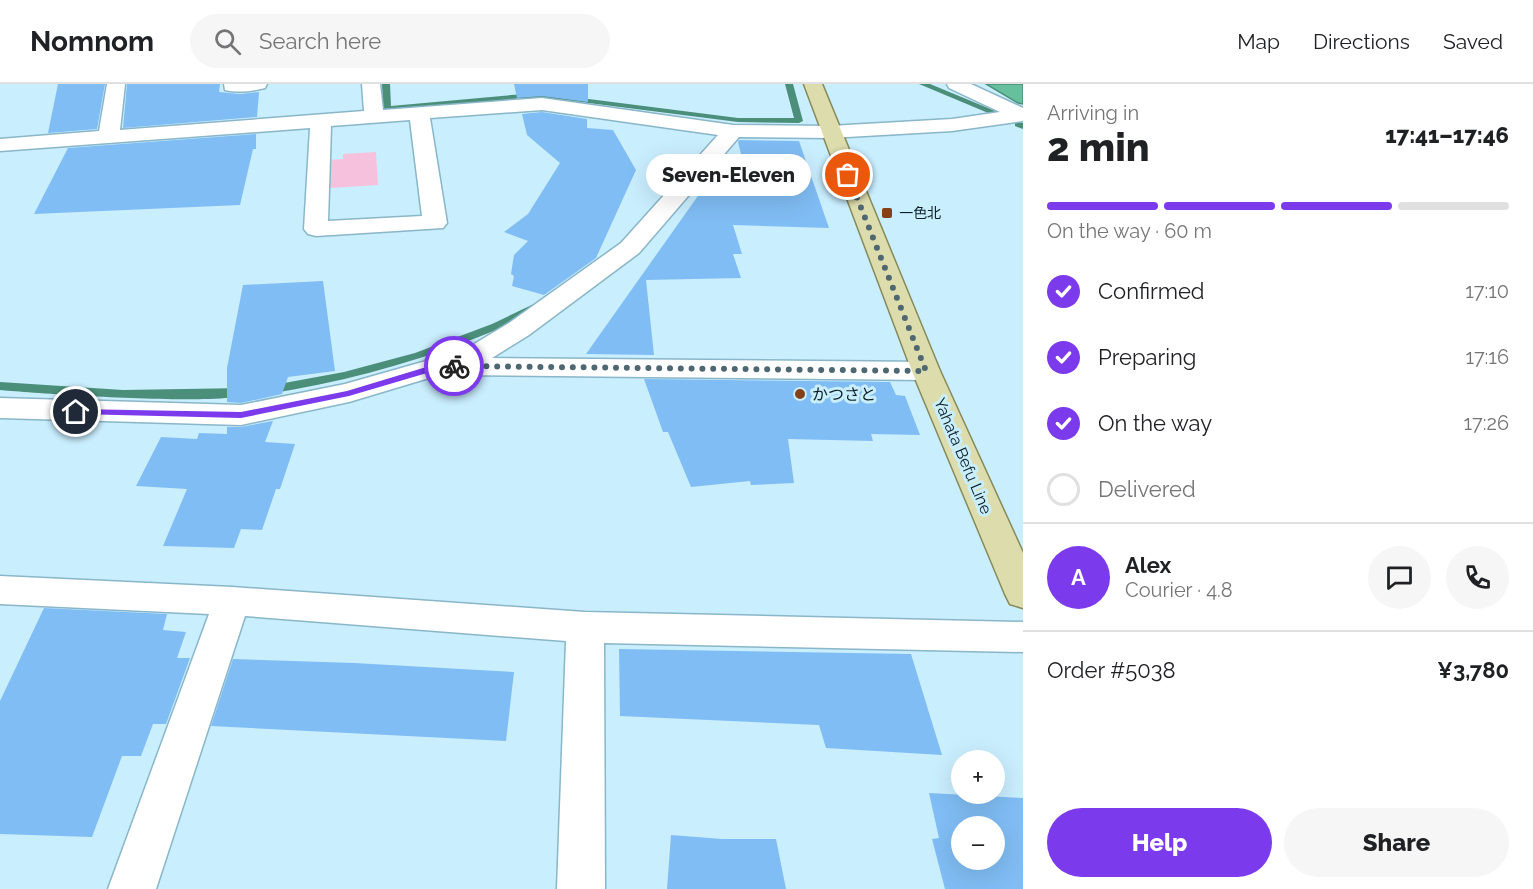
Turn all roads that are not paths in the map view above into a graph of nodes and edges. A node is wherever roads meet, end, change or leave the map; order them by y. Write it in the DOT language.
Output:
graph roads {
  1 [pos="116,84"];
  2 [pos="258,84"];
  3 [pos="370,84"];
  4 [pos="813,84"];
  5 [pos="956,84"];
  6 [pos="232,86"];
  7 [pos="419,114"];
  8 [pos="1022,115"];
  9 [pos="374,117"];
  10 [pos="321,121"];
  11 [pos="733,131"];
  12 [pos="830,132"];
  13 [pos="109,136"];
  14 [pos="0,145"];
  15 [pos="458,366"];
  16 [pos="926,371"];
  17 [pos="3,412"];
  18 [pos="0,590"];
  19 [pos="1023,594"];
  20 [pos="232,601"];
  21 [pos="585,627"];
  22 [pos="1023,637"];
  23 [pos="132,889"];
  24 [pos="580,889"];
  1 -- 13 [label="street"];
  2 -- 6 [label="street"];
  3 -- 9 [label="street"];
  4 -- 12 [label="main road, Yahata Befu Line"];
  5 -- 8 [label="street"];
  7 -- 9 [label="street"];
  7 -- 10 [label="street"];
  7 -- 11 [label="street"];
  8 -- 12 [label="street"];
  9 -- 10 [label="street"];
  10 -- 13 [label="street"];
  11 -- 12 [label="street"];
  11 -- 15 [label="street"];
  12 -- 16 [label="main road, Yahata Befu Line"];
  13 -- 14 [label="street"];
  15 -- 16 [label="street"];
  15 -- 17 [label="street"];
  16 -- 19 [label="main road, Yahata Befu Line"];
  18 -- 20 [label="street"];
  20 -- 21 [label="street"];
  20 -- 23 [label="street"];
  21 -- 22 [label="street"];
  21 -- 24 [label="street"];
}
